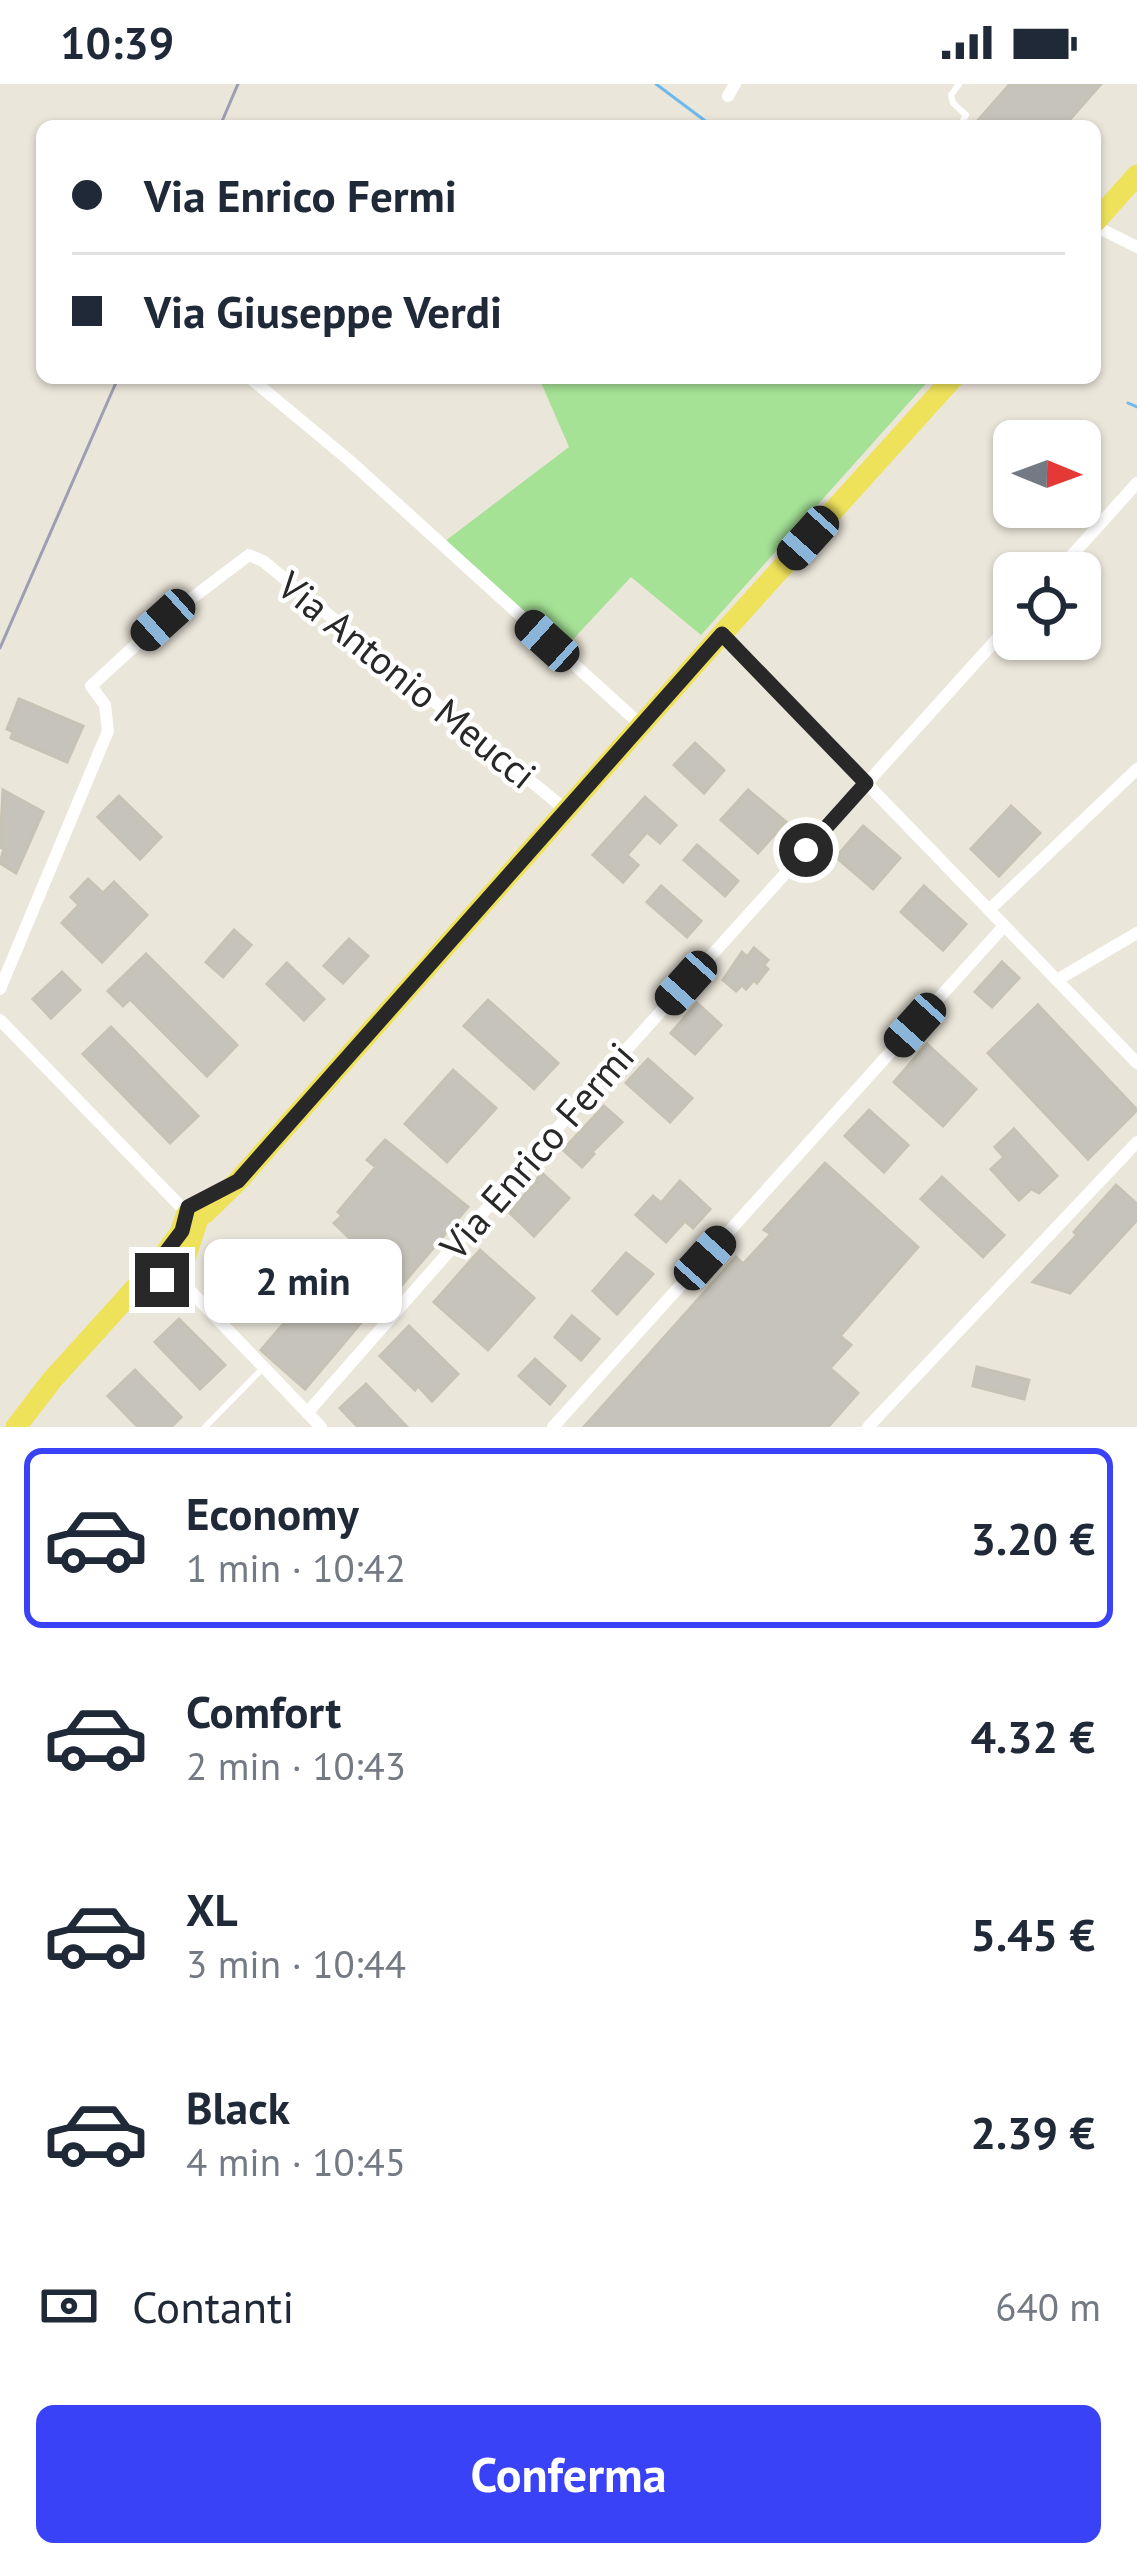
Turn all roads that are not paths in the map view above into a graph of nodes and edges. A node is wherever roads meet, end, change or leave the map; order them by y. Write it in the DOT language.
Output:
graph roads {
  1 [pos="959,84"];
  2 [pos="963,120"];
  3 [pos="1137,175"];
  4 [pos="1101,217"];
  5 [pos="1101,227"];
  6 [pos="1137,247"];
  7 [pos="257,384"];
  8 [pos="948,384"];
  9 [pos="1137,483"];
  10 [pos="1075,552"];
  11 [pos="722,634"];
  12 [pos="993,643"];
  13 [pos="641,724"];
  14 [pos="1137,769"];
  15 [pos="866,783"];
  16 [pos="566,810"];
  17 [pos="989,910"];
  18 [pos="1004,926"];
  19 [pos="1137,933"];
  20 [pos="1057,980"];
  21 [pos="0,988"];
  22 [pos="0,1020"];
  23 [pos="1137,1063"];
  24 [pos="1137,1142"];
  25 [pos="193,1212"];
  26 [pos="166,1274"];
  27 [pos="263,1368"];
  28 [pos="307,1413"];
  29 [pos="16,1427"];
  30 [pos="205,1427"];
  31 [pos="321,1427"];
  32 [pos="553,1427"];
  33 [pos="868,1427"];
  1 -- 2 [label="lane"];
  3 -- 4 [label="main road"];
  5 -- 6 [label="street"];
  7 -- 13 [label="street"];
  8 -- 11 [label="main road"];
  9 -- 10 [label="street"];
  11 -- 13 [label="main road"];
  11 -- 15 [label="street"];
  12 -- 15 [label="street, Via Enrico Fermi"];
  13 -- 16 [label="main road"];
  14 -- 17 [label="street"];
  15 -- 17 [label="street"];
  15 -- 28 [label="street, Via Enrico Fermi"];
  16 -- 21 [label="street, Via Antonio Meucci"];
  16 -- 25 [label="main road"];
  17 -- 18 [label="street"];
  18 -- 20 [label="street"];
  18 -- 32 [label="street"];
  19 -- 20 [label="street"];
  20 -- 23 [label="street"];
  22 -- 25 [label="street"];
  24 -- 33 [label="street"];
  25 -- 26 [label="main road"];
  26 -- 27 [label="street"];
  26 -- 29 [label="main road"];
  27 -- 28 [label="street"];
  27 -- 30 [label="lane"];
  28 -- 31 [label="street"];
}
